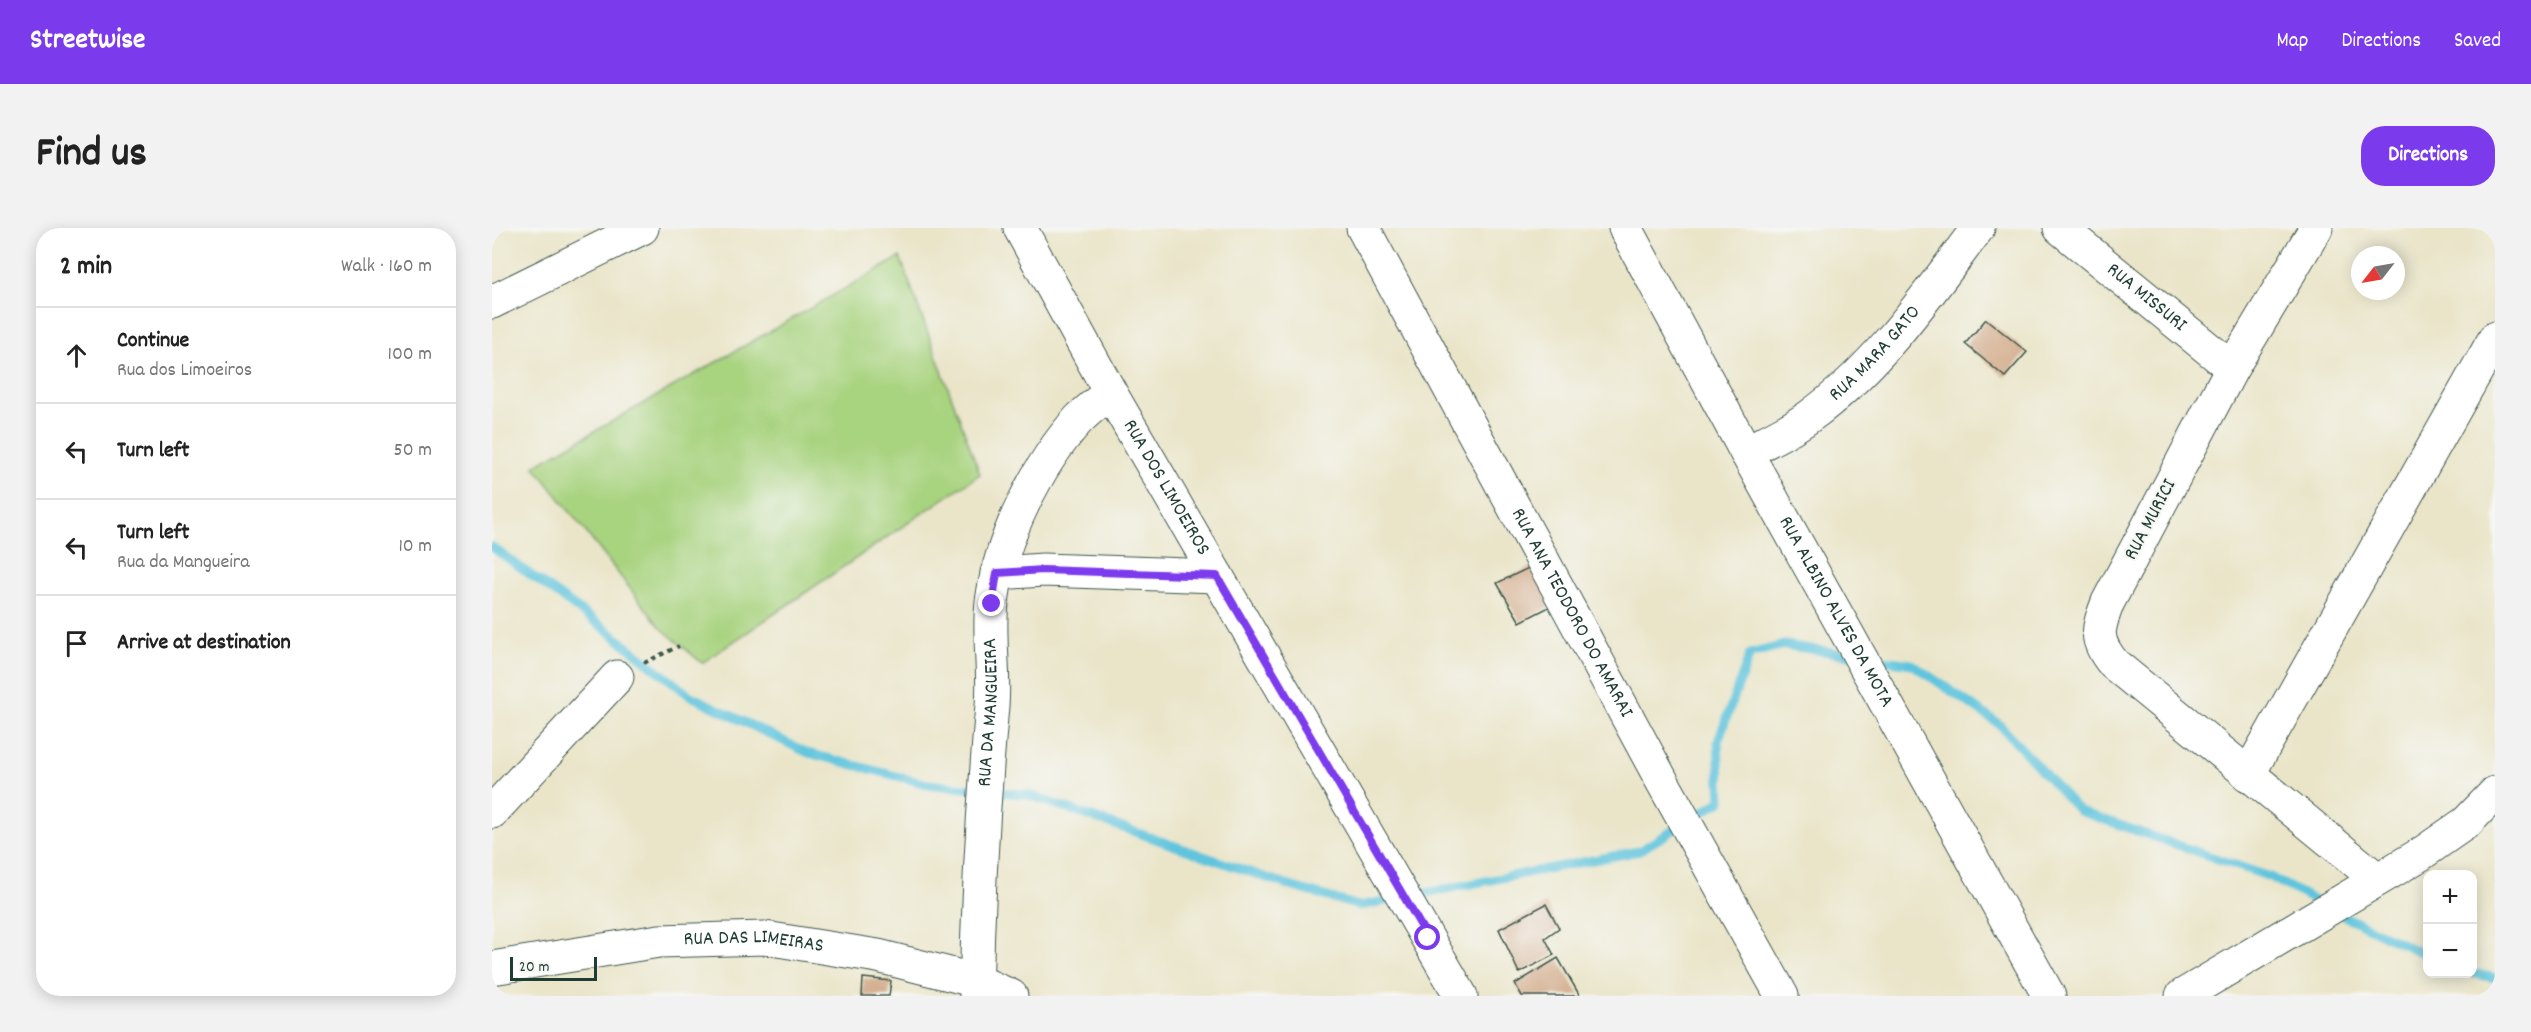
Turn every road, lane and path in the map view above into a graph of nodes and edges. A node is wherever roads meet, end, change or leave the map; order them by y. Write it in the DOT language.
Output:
graph roads {
  1 [pos="642,228"];
  2 [pos="1020,228"];
  3 [pos="1363,228"];
  4 [pos="1978,228"];
  5 [pos="2060,228"];
  6 [pos="2316,228"];
  7 [pos="1637,234"];
  8 [pos="492,302"];
  9 [pos="2495,338"];
  10 [pos="2232,368"];
  11 [pos="1110,392"];
  12 [pos="1746,452"];
  13 [pos="997,573"];
  14 [pos="1217,576"];
  15 [pos="679,646"];
  16 [pos="670,650"];
  17 [pos="617,677"];
  18 [pos="2248,775"];
  19 [pos="2495,792"];
  20 [pos="492,812"];
  21 [pos="2366,886"];
  22 [pos="492,968"];
  23 [pos="976,988"];
  24 [pos="1011,996"];
  25 [pos="1461,996"];
  26 [pos="1782,996"];
  27 [pos="2049,996"];
  28 [pos="2182,996"];
  1 -- 8 [label="street"];
  2 -- 11 [label="street, RUA DOS LIMOEIROS"];
  3 -- 26 [label="street, RUA ANA TEODORO DO AMARAI"];
  4 -- 12 [label="street, RUA MARA GATO"];
  5 -- 10 [label="street, RUA MISSURI"];
  6 -- 10 [label="street, RUA MURICI"];
  7 -- 12 [label="street, RUA ALBINO ALVES DA MOTA"];
  9 -- 18 [label="street"];
  10 -- 18 [label="street, RUA MURICI"];
  11 -- 13 [label="street, RUA DA MANGUEIRA"];
  11 -- 14 [label="street, RUA DOS LIMOEIROS"];
  12 -- 27 [label="street, RUA ALBINO ALVES DA MOTA"];
  13 -- 14 [label="street"];
  13 -- 23 [label="street, RUA DA MANGUEIRA"];
  14 -- 25 [label="street, RUA DOS LIMOEIROS"];
  15 -- 16 [label="path"];
  17 -- 20 [label="street"];
  18 -- 21 [label="street, RUA MURICI"];
  19 -- 21 [label="street"];
  21 -- 28 [label="street"];
  22 -- 23 [label="street, RUA DAS LIMEIRAS"];
  23 -- 24 [label="street, RUA DAS LIMEIRAS"];
}
